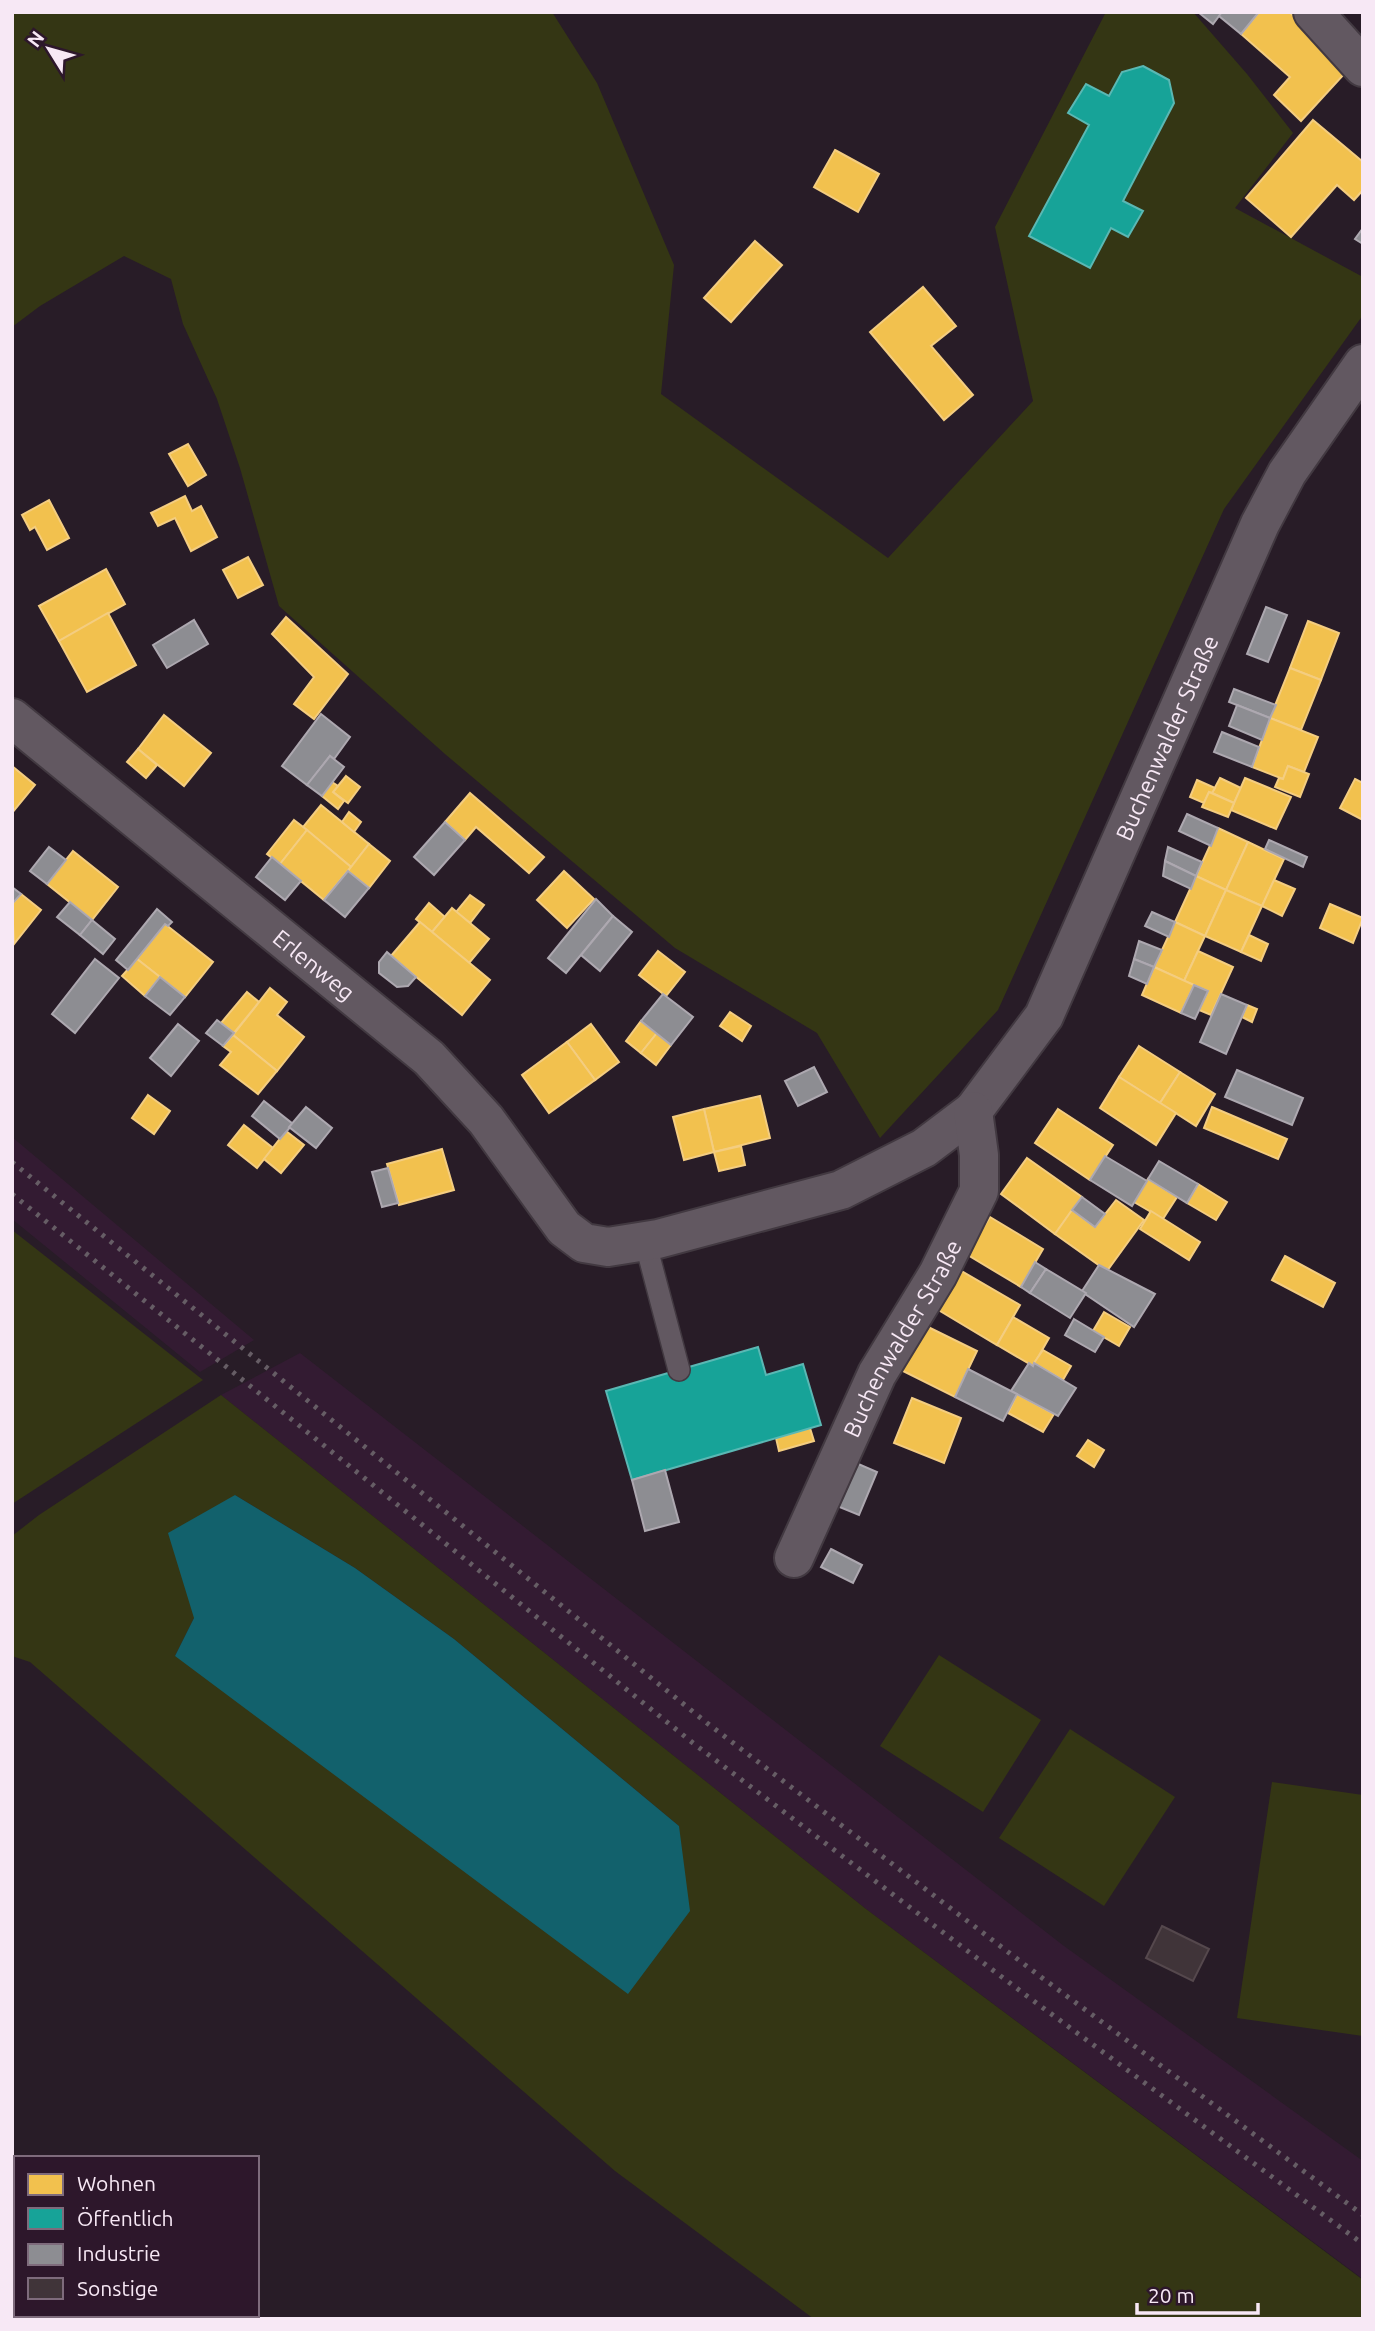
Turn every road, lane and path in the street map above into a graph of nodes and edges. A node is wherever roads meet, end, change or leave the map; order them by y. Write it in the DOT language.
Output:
graph roads {
  1 [pos="1313,12"];
  2 [pos="1363,66"];
  3 [pos="1363,364"];
  4 [pos="12,718"];
  5 [pos="973,1111"];
  6 [pos="645,1241"];
  7 [pos="584,1242"];
  8 [pos="679,1370"];
  9 [pos="794,1558"];
  1 -- 2 [label="street"];
  3 -- 5 [label="street, Buchenwalder Straße"];
  4 -- 7 [label="street, Erlenweg"];
  5 -- 6 [label="street, Buchenwalder Straße"];
  5 -- 9 [label="street, Buchenwalder Straße"];
  6 -- 7 [label="street, Buchenwalder Straße"];
  6 -- 8 [label="lane"];
}
